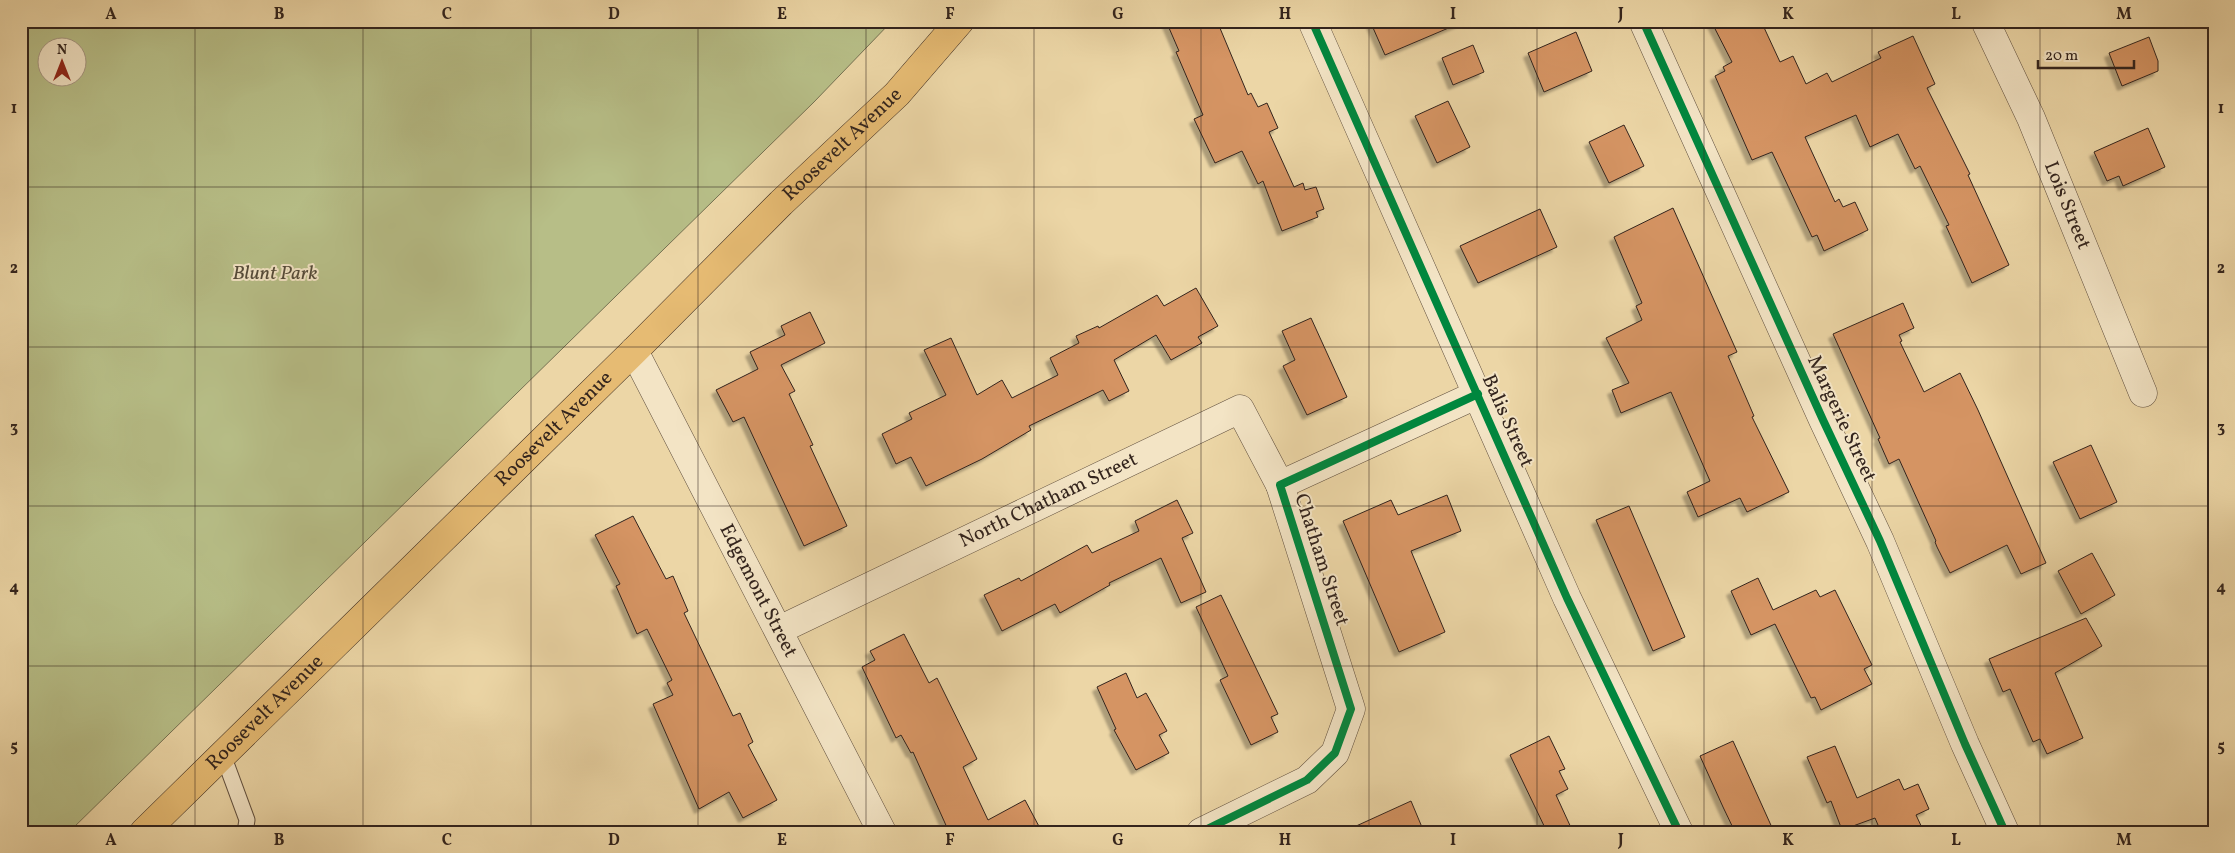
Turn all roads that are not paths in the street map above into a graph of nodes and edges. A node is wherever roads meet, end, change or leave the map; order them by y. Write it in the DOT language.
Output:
graph roads {
  1 [pos="960,21"];
  2 [pos="1312,21"];
  3 [pos="1643,21"];
  4 [pos="1985,21"];
  5 [pos="634,351"];
  6 [pos="2143,392"];
  7 [pos="1478,394"];
  8 [pos="1280,485"];
  9 [pos="779,630"];
  10 [pos="223,755"];
  11 [pos="144,832"];
  12 [pos="245,832"];
  13 [pos="882,832"];
  14 [pos="1201,832"];
  15 [pos="1679,832"];
  16 [pos="2006,832"];
  1 -- 5 [label="main road, Roosevelt Avenue"];
  2 -- 7 [label="street, Balis Street"];
  3 -- 16 [label="street, Margerie Street"];
  4 -- 6 [label="street, Lois Street"];
  5 -- 9 [label="street, Edgemont Street"];
  5 -- 10 [label="main road, Roosevelt Avenue"];
  7 -- 8 [label="street, Chatham Street"];
  7 -- 15 [label="street, Balis Street"];
  8 -- 9 [label="street, North Chatham Street"];
  8 -- 14 [label="street, Chatham Street"];
  9 -- 13 [label="street, Edgemont Street"];
  10 -- 11 [label="main road, Roosevelt Avenue"];
  10 -- 12 [label="lane"];
}
